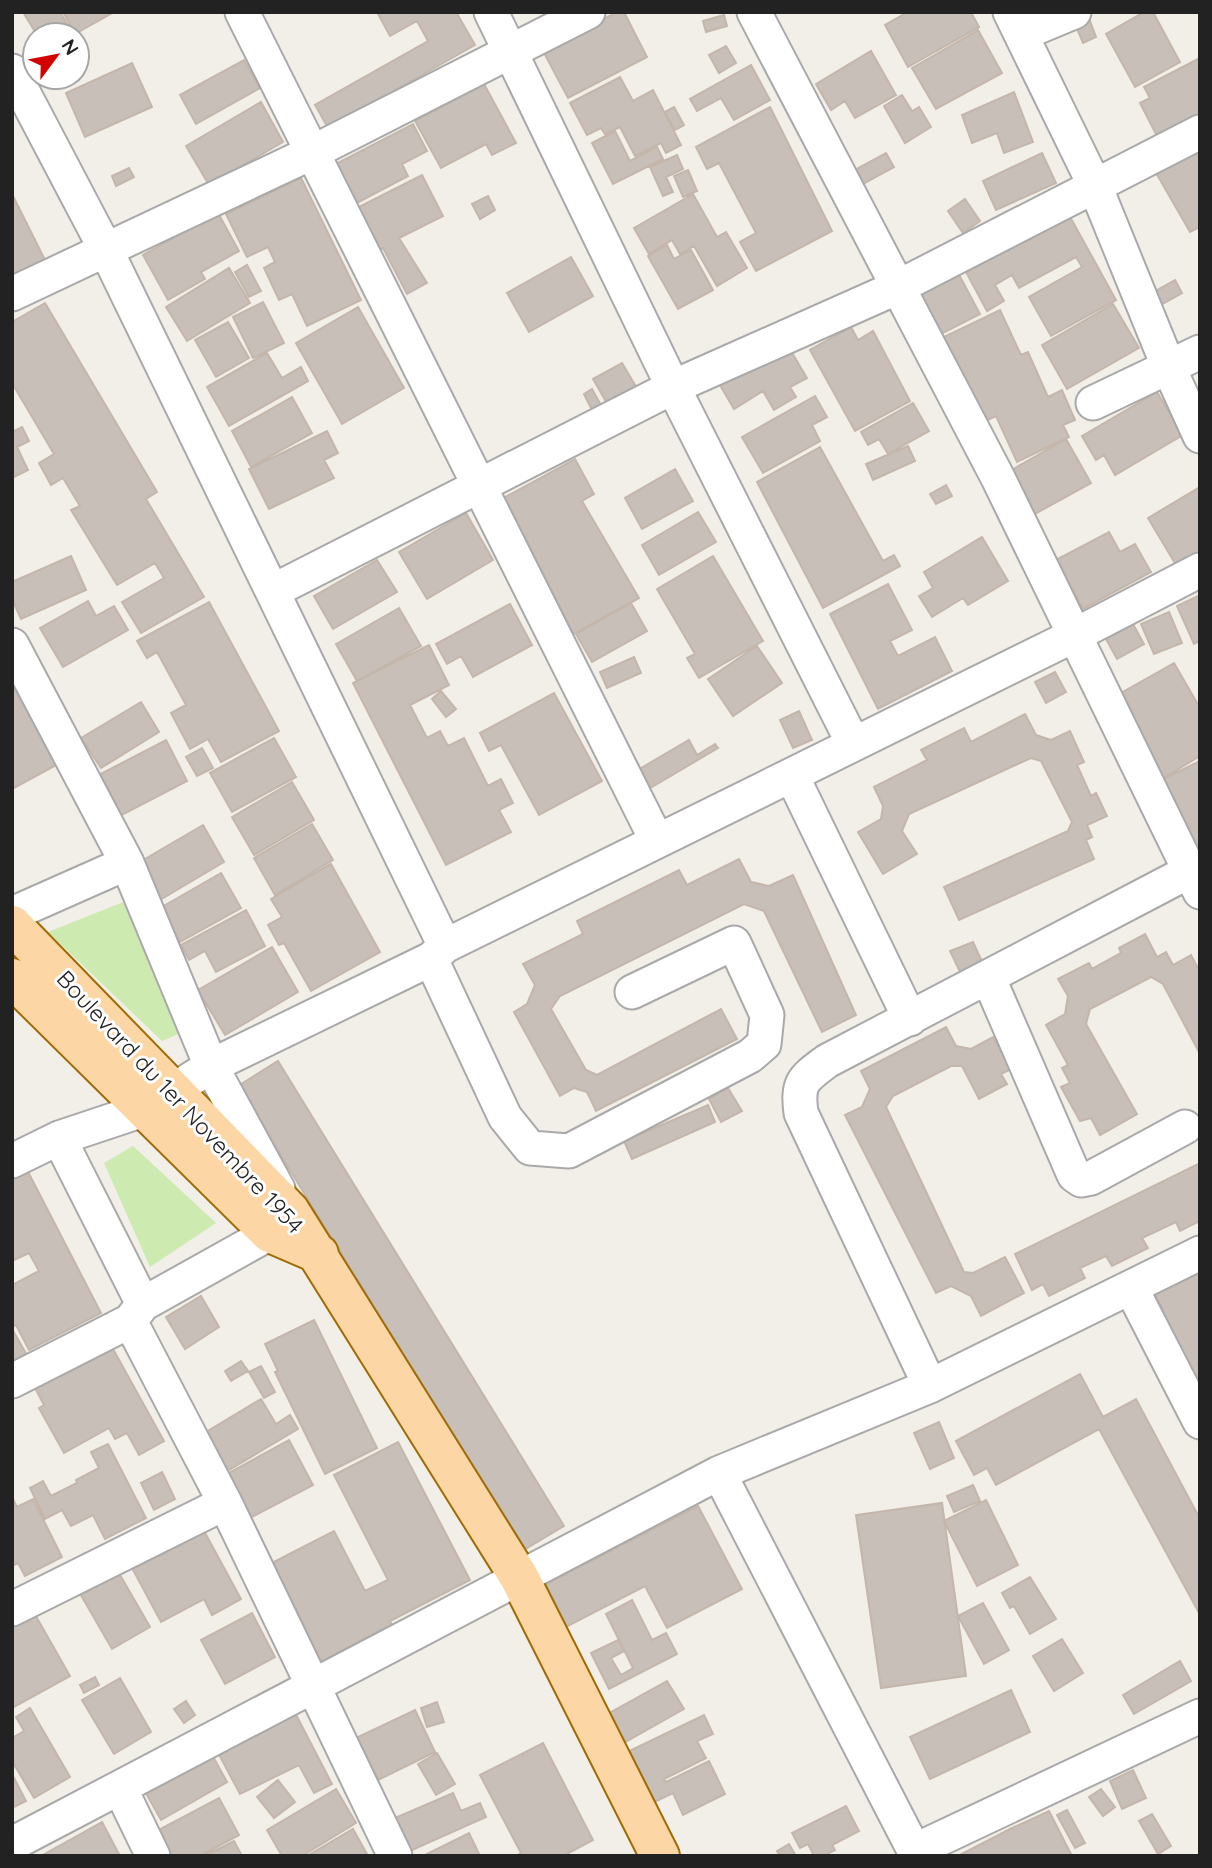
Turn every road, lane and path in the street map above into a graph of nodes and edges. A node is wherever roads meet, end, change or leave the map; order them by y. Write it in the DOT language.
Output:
graph roads {
  1 [pos="242,12"];
  2 [pos="491,12"];
  3 [pos="588,12"];
  4 [pos="754,12"];
  5 [pos="1074,12"];
  6 [pos="1015,23"];
  7 [pos="512,52"];
  8 [pos="12,71"];
  9 [pos="1200,132"];
  10 [pos="311,153"];
  11 [pos="1096,186"];
  12 [pos="106,250"];
  13 [pos="898,287"];
  14 [pos="12,294"];
  15 [pos="1200,352"];
  16 [pos="1169,368"];
  17 [pos="673,387"];
  18 [pos="1093,403"];
  19 [pos="1200,436"];
  20 [pos="480,488"];
  21 [pos="1200,570"];
  22 [pos="273,591"];
  23 [pos="1073,636"];
  24 [pos="12,645"];
  25 [pos="853,743"];
  26 [pos="792,776"];
  27 [pos="657,841"];
  28 [pos="127,863"];
  29 [pos="1195,882"];
  30 [pos="12,914"];
  31 [pos="12,925"];
  32 [pos="438,952"];
  33 [pos="12,978"];
  34 [pos="989,979"];
  35 [pos="632,992"];
  36 [pos="910,1019"];
  37 [pos="211,1066"];
  38 [pos="158,1100"];
  39 [pos="1185,1127"];
  40 [pos="59,1138"];
  41 [pos="12,1161"];
  42 [pos="280,1222"];
  43 [pos="1200,1253"];
  44 [pos="1132,1288"];
  45 [pos="136,1312"];
  46 [pos="12,1381"];
  47 [pos="930,1386"];
  48 [pos="1200,1422"];
  49 [pos="719,1473"];
  50 [pos="225,1503"];
  51 [pos="519,1577"];
  52 [pos="12,1609"];
  53 [pos="312,1686"];
  54 [pos="1200,1716"];
  55 [pos="120,1788"];
  56 [pos="12,1844"];
  57 [pos="915,1853"];
  58 [pos="153,1856"];
  59 [pos="395,1856"];
  60 [pos="660,1856"];
  1 -- 10 [label="street"];
  2 -- 7 [label="street"];
  3 -- 7 [label="street"];
  4 -- 13 [label="street"];
  5 -- 6 [label="street"];
  6 -- 11 [label="street"];
  7 -- 10 [label="street"];
  7 -- 17 [label="street"];
  8 -- 12 [label="street"];
  9 -- 11 [label="street"];
  10 -- 12 [label="street"];
  10 -- 20 [label="street"];
  11 -- 13 [label="street"];
  11 -- 16 [label="street"];
  12 -- 14 [label="street"];
  12 -- 22 [label="street"];
  13 -- 17 [label="street"];
  13 -- 23 [label="street"];
  15 -- 16 [label="street"];
  16 -- 18 [label="street"];
  16 -- 19 [label="street"];
  17 -- 20 [label="street"];
  17 -- 25 [label="street"];
  20 -- 22 [label="street"];
  20 -- 27 [label="street"];
  21 -- 23 [label="street"];
  22 -- 32 [label="street"];
  23 -- 25 [label="street"];
  23 -- 29 [label="street"];
  24 -- 28 [label="street"];
  25 -- 26 [label="street"];
  26 -- 27 [label="street"];
  26 -- 36 [label="street"];
  27 -- 32 [label="street"];
  28 -- 30 [label="street"];
  28 -- 37 [label="street"];
  29 -- 34 [label="street"];
  31 -- 38 [label="main road, Boulevard du 1er Novembre 1954"];
  32 -- 35 [label="street"];
  32 -- 37 [label="street"];
  33 -- 38 [label="main road, Boulevard du 1er Novembre 1954"];
  34 -- 36 [label="street"];
  34 -- 39 [label="street"];
  36 -- 47 [label="street"];
  37 -- 38 [label="street"];
  37 -- 42 [label="street"];
  38 -- 40 [label="street"];
  38 -- 42 [label="main road, Boulevard du 1er Novembre 1954"];
  40 -- 41 [label="street"];
  40 -- 45 [label="street"];
  42 -- 45 [label="street"];
  42 -- 51 [label="main road, Boulevard du 1er Novembre 1954"];
  43 -- 44 [label="street"];
  44 -- 47 [label="street"];
  44 -- 48 [label="street"];
  45 -- 46 [label="street"];
  45 -- 50 [label="street"];
  47 -- 49 [label="street"];
  49 -- 51 [label="street"];
  49 -- 57 [label="street"];
  50 -- 52 [label="street"];
  50 -- 53 [label="street"];
  51 -- 53 [label="street"];
  51 -- 60 [label="main road, Boulevard du 1er Novembre 1954"];
  53 -- 55 [label="street"];
  53 -- 59 [label="street"];
  54 -- 57 [label="street"];
  55 -- 56 [label="street"];
  55 -- 58 [label="street"];
}
